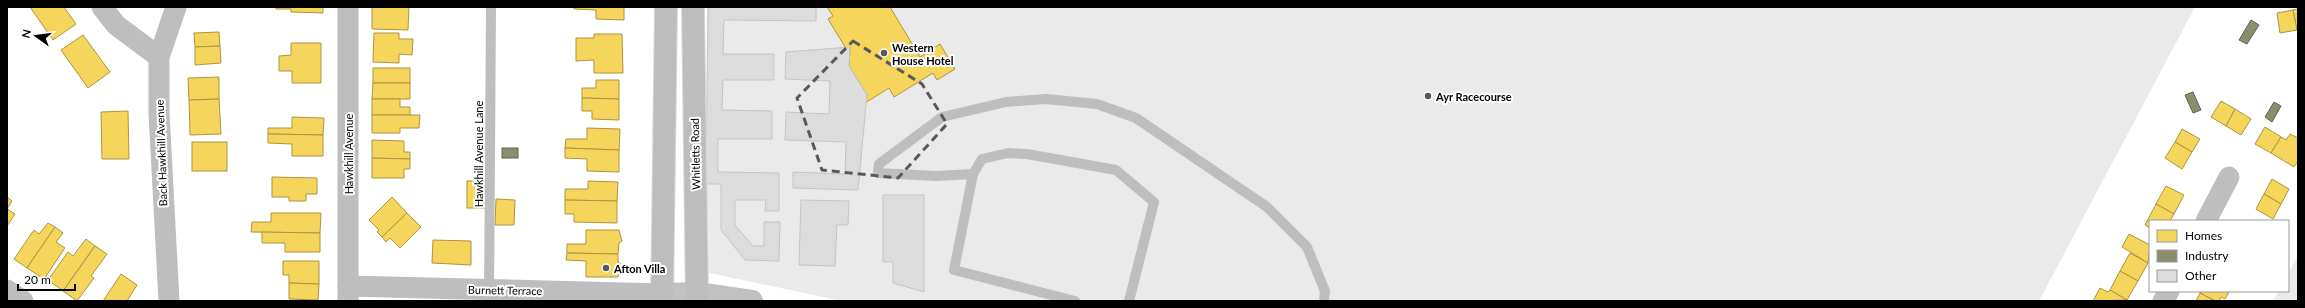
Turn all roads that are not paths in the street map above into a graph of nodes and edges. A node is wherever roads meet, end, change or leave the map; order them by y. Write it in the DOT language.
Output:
graph roads {
  1 [pos="102,7"];
  2 [pos="176,7"];
  3 [pos="348,7"];
  4 [pos="491,7"];
  5 [pos="666,7"];
  6 [pos="693,7"];
  7 [pos="159,57"];
  8 [pos="973,174"];
  9 [pos="2229,177"];
  10 [pos="2207,220"];
  11 [pos="7,290"];
  12 [pos="2168,292"];
  13 [pos="348,294"];
  14 [pos="489,295"];
  15 [pos="662,297"];
  16 [pos="697,297"];
  17 [pos="23,301"];
  18 [pos="169,301"];
  19 [pos="752,301"];
  20 [pos="1075,301"];
  21 [pos="1130,301"];
  22 [pos="1324,301"];
  23 [pos="2163,301"];
  1 -- 7 [label="street"];
  2 -- 7 [label="street, Back Hawkhill Avenue"];
  3 -- 13 [label="street, Hawkhill Avenue"];
  4 -- 14 [label="lane, Hawkhill Avenue Lane"];
  5 -- 15 [label="main road"];
  6 -- 16 [label="main road, Whitletts Road"];
  7 -- 18 [label="street, Back Hawkhill Avenue"];
  8 -- 20 [label="lane"];
  8 -- 21 [label="lane"];
  8 -- 22 [label="lane"];
  9 -- 10 [label="street"];
  11 -- 17 [label="street"];
  12 -- 23 [label="street"];
  13 -- 14 [label="street, Burnett Terrace"];
  14 -- 15 [label="street, Burnett Terrace"];
  15 -- 16 [label="main road"];
  16 -- 19 [label="main road"];
}
